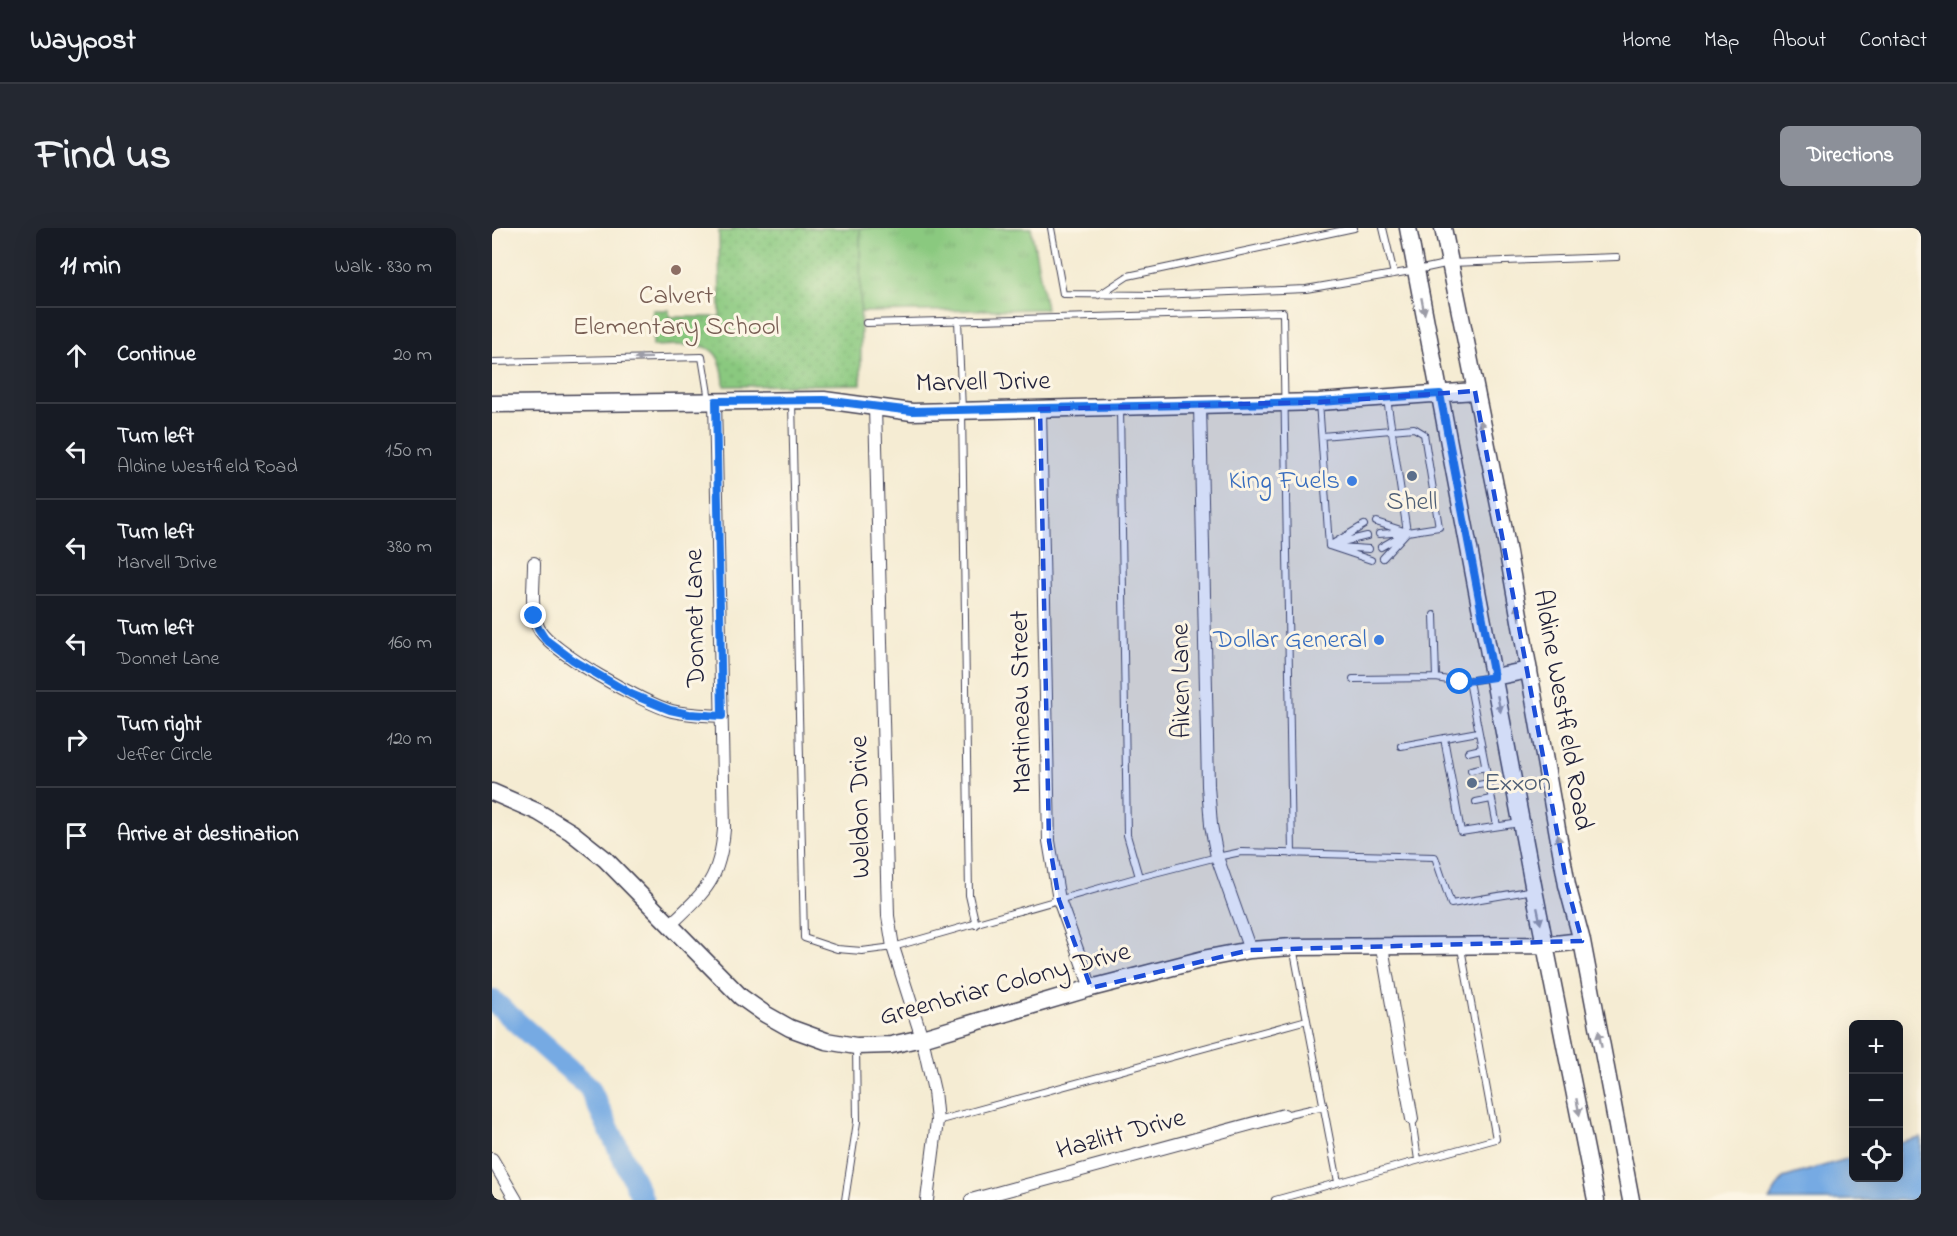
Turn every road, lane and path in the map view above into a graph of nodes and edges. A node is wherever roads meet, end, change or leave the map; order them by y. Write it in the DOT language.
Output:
graph roads {
  1 [pos="1051,228"];
  2 [pos="1354,228"];
  3 [pos="1383,228"];
  4 [pos="1408,228"];
  5 [pos="1443,228"];
  6 [pos="1617,257"];
  7 [pos="1450,263"];
  8 [pos="1416,270"];
  9 [pos="1394,274"];
  10 [pos="1099,295"];
  11 [pos="958,320"];
  12 [pos="866,323"];
  13 [pos="492,362"];
  14 [pos="1475,391"];
  15 [pos="1440,394"];
  16 [pos="1387,398"];
  17 [pos="712,401"];
  18 [pos="792,401"];
  19 [pos="1285,402"];
  20 [pos="1319,402"];
  21 [pos="492,404"];
  22 [pos="1200,404"];
  23 [pos="875,405"];
  24 [pos="1120,407"];
  25 [pos="1040,408"];
  26 [pos="962,410"];
  27 [pos="1392,430"];
  28 [pos="1322,436"];
  29 [pos="1376,522"];
  30 [pos="1364,525"];
  31 [pos="1407,532"];
  32 [pos="1378,534"];
  33 [pos="1367,536"];
  34 [pos="1329,546"];
  35 [pos="1381,547"];
  36 [pos="1369,549"];
  37 [pos="1383,558"];
  38 [pos="1371,560"];
  39 [pos="534,563"];
  40 [pos="1434,615"];
  41 [pos="1528,670"];
  42 [pos="1494,677"];
  43 [pos="1436,678"];
  44 [pos="1353,679"];
  45 [pos="1468,681"];
  46 [pos="722,716"];
  47 [pos="1478,732"];
  48 [pos="1444,738"];
  49 [pos="1401,746"];
  50 [pos="1481,749"];
  51 [pos="1468,752"];
  52 [pos="1485,767"];
  53 [pos="1471,770"];
  54 [pos="1488,783"];
  55 [pos="1474,786"];
  56 [pos="492,792"];
  57 [pos="1491,799"];
  58 [pos="1476,802"];
  59 [pos="1521,823"];
  60 [pos="1497,826"];
  61 [pos="1292,854"];
  62 [pos="1217,856"];
  63 [pos="1139,877"];
  64 [pos="1534,890"];
  65 [pos="1059,900"];
  66 [pos="671,924"];
  67 [pos="976,925"];
  68 [pos="1582,941"];
  69 [pos="1546,945"];
  70 [pos="1461,946"];
  71 [pos="893,947"];
  72 [pos="1293,947"];
  73 [pos="1382,947"];
  74 [pos="1250,950"];
  75 [pos="1091,988"];
  76 [pos="1307,1020"];
  77 [pos="922,1038"];
  78 [pos="856,1046"];
  79 [pos="1324,1106"];
  80 [pos="1284,1116"];
  81 [pos="1412,1119"];
  82 [pos="937,1121"];
  83 [pos="492,1159"];
  84 [pos="1418,1160"];
  85 [pos="1338,1182"];
  86 [pos="516,1200"];
  87 [pos="845,1200"];
  88 [pos="927,1200"];
  89 [pos="971,1200"];
  90 [pos="1275,1200"];
  91 [pos="1596,1200"];
  92 [pos="1631,1200"];
  1 -- 10 [label="lane"];
  2 -- 10 [label="lane"];
  3 -- 9 [label="lane"];
  4 -- 8 [label="street"];
  5 -- 7 [label="street, Aldine Westfield Road"];
  6 -- 7 [label="lane"];
  7 -- 8 [label="lane"];
  7 -- 14 [label="street, Aldine Westfield Road"];
  8 -- 9 [label="lane"];
  8 -- 15 [label="street, one-way"];
  9 -- 10 [label="lane"];
  11 -- 12 [label="lane"];
  11 -- 19 [label="lane"];
  11 -- 26 [label="lane"];
  17 -- 13 [label="lane, one-way"];
  14 -- 15 [label="street, Marvell Drive"];
  41 -- 14 [label="street, Aldine Westfield Road, one-way"];
  15 -- 16 [label="street, Marvell Drive"];
  15 -- 42 [label="street"];
  16 -- 20 [label="street, Marvell Drive"];
  16 -- 27 [label="lane"];
  17 -- 18 [label="street, Marvell Drive"];
  17 -- 21 [label="street, Marvell Drive"];
  17 -- 46 [label="street, Donnet Lane"];
  18 -- 23 [label="street, Marvell Drive"];
  18 -- 71 [label="lane"];
  19 -- 20 [label="street, Marvell Drive"];
  19 -- 22 [label="street, Marvell Drive"];
  19 -- 61 [label="lane"];
  20 -- 28 [label="lane"];
  22 -- 24 [label="street, Marvell Drive"];
  22 -- 62 [label="street, Aiken Lane"];
  23 -- 26 [label="street, Marvell Drive"];
  23 -- 71 [label="street, Weldon Drive"];
  24 -- 25 [label="street, Marvell Drive"];
  24 -- 63 [label="lane"];
  25 -- 26 [label="street, Marvell Drive"];
  25 -- 65 [label="street, Martineau Street"];
  26 -- 67 [label="lane"];
  27 -- 28 [label="lane"];
  27 -- 31 [label="lane"];
  27 -- 31 [label="lane"];
  28 -- 34 [label="lane"];
  29 -- 31 [label="lane"];
  30 -- 34 [label="lane"];
  31 -- 32 [label="lane"];
  31 -- 35 [label="lane"];
  31 -- 37 [label="lane"];
  33 -- 34 [label="lane"];
  34 -- 36 [label="lane"];
  34 -- 38 [label="lane"];
  39 -- 46 [label="street"];
  40 -- 43 [label="lane"];
  41 -- 42 [label="street"];
  68 -- 41 [label="street, Aldine Westfield Road, one-way"];
  42 -- 45 [label="lane"];
  42 -- 59 [label="street, one-way"];
  43 -- 44 [label="lane"];
  43 -- 45 [label="lane"];
  45 -- 47 [label="lane"];
  46 -- 66 [label="street, Donnet Lane"];
  47 -- 48 [label="lane"];
  47 -- 50 [label="lane"];
  48 -- 49 [label="lane"];
  48 -- 60 [label="lane"];
  50 -- 51 [label="lane"];
  50 -- 52 [label="lane"];
  52 -- 53 [label="lane"];
  52 -- 54 [label="lane"];
  54 -- 55 [label="lane"];
  54 -- 57 [label="lane"];
  56 -- 66 [label="street, Greenbriar Colony Drive"];
  57 -- 58 [label="lane"];
  57 -- 60 [label="lane"];
  59 -- 60 [label="lane"];
  59 -- 64 [label="street"];
  61 -- 62 [label="lane"];
  61 -- 64 [label="lane"];
  62 -- 63 [label="lane"];
  62 -- 74 [label="street, Aiken Lane"];
  63 -- 65 [label="lane"];
  64 -- 69 [label="street, one-way"];
  65 -- 67 [label="lane"];
  65 -- 75 [label="street, Martineau Street"];
  66 -- 78 [label="street, Greenbriar Colony Drive"];
  67 -- 71 [label="lane"];
  68 -- 69 [label="street, Greenbriar Colony Drive"];
  92 -- 68 [label="street, Aldine Westfield Road, one-way"];
  69 -- 70 [label="street, Greenbriar Colony Drive"];
  69 -- 91 [label="street, one-way"];
  70 -- 73 [label="street, Greenbriar Colony Drive"];
  70 -- 84 [label="lane"];
  71 -- 77 [label="street, Weldon Drive"];
  72 -- 73 [label="street, Greenbriar Colony Drive"];
  72 -- 74 [label="street, Greenbriar Colony Drive"];
  72 -- 76 [label="lane"];
  73 -- 81 [label="street"];
  74 -- 75 [label="street, Greenbriar Colony Drive"];
  75 -- 77 [label="street, Greenbriar Colony Drive"];
  76 -- 79 [label="lane"];
  76 -- 82 [label="lane"];
  77 -- 78 [label="street, Greenbriar Colony Drive"];
  77 -- 82 [label="street, Weldon Drive"];
  78 -- 87 [label="lane"];
  79 -- 80 [label="lane"];
  79 -- 85 [label="lane"];
  80 -- 89 [label="street, Hazlitt Drive"];
  81 -- 84 [label="lane"];
  82 -- 88 [label="street, Weldon Drive"];
  83 -- 86 [label="street"];
  84 -- 85 [label="lane"];
  85 -- 90 [label="lane"];
}
